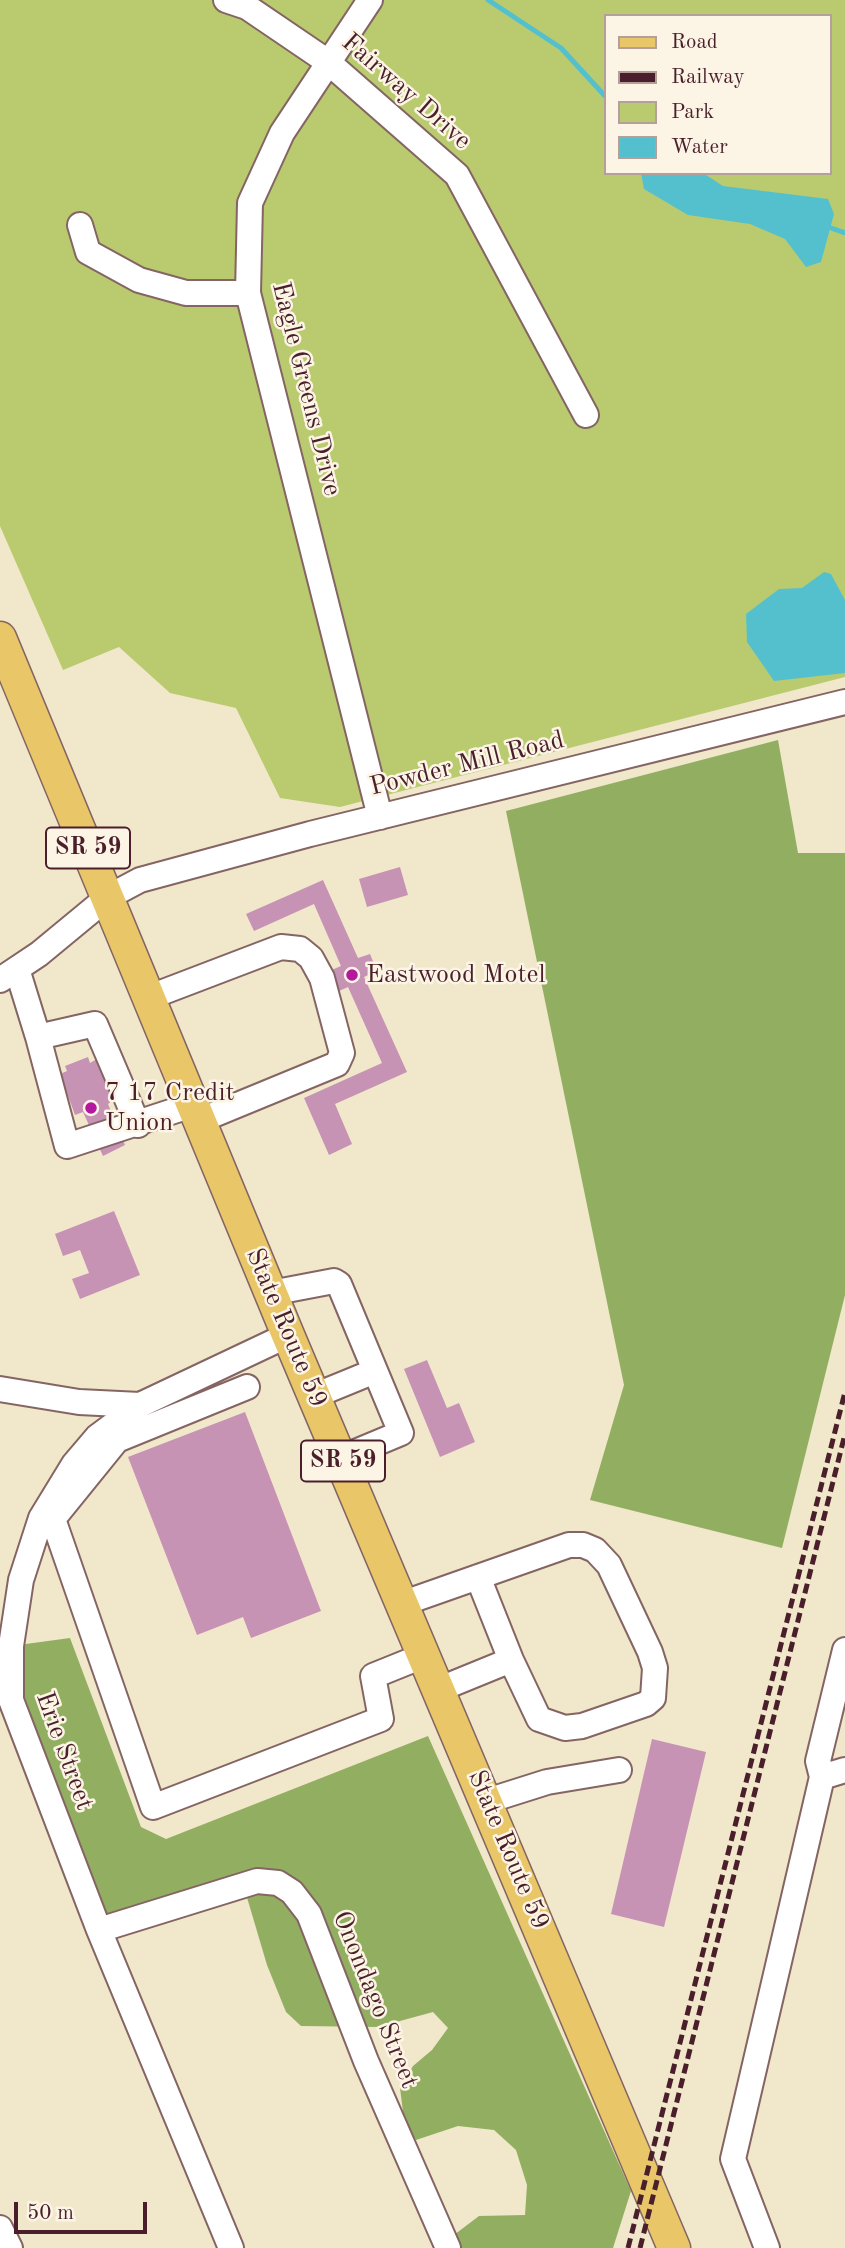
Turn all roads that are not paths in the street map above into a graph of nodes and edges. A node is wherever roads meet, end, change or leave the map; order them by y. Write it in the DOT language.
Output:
graph roads {
  1 [pos="226,0"];
  2 [pos="370,0"];
  3 [pos="328,62"];
  4 [pos="80,225"];
  5 [pos="248,293"];
  6 [pos="586,415"];
  7 [pos="0,638"];
  8 [pos="845,702"];
  9 [pos="380,817"];
  10 [pos="108,897"];
  11 [pos="8,974"];
  12 [pos="150,997"];
  13 [pos="38,1037"];
  14 [pos="198,1112"];
  15 [pos="138,1125"];
  16 [pos="271,1293"];
  17 [pos="288,1335"];
  18 [pos="375,1371"];
  19 [pos="247,1387"];
  20 [pos="0,1389"];
  21 [pos="314,1395"];
  22 [pos="140,1405"];
  23 [pos="341,1458"];
  24 [pos="48,1517"];
  25 [pos="478,1577"];
  26 [pos="404,1603"];
  27 [pos="845,1650"];
  28 [pos="425,1655"];
  29 [pos="511,1660"];
  30 [pos="440,1689"];
  31 [pos="5,1702"];
  32 [pos="619,1770"];
  33 [pos="833,1773"];
  34 [pos="487,1801"];
  35 [pos="99,1930"];
  36 [pos="0,2228"];
  37 [pos="447,2245"];
  38 [pos="10,2248"];
  39 [pos="232,2248"];
  40 [pos="674,2248"];
  41 [pos="767,2248"];
  1 -- 3 [label="street, Fairway Drive"];
  2 -- 3 [label="street, Eagle Greens Drive"];
  3 -- 5 [label="street, Eagle Greens Drive"];
  3 -- 6 [label="street, Fairway Drive"];
  4 -- 5 [label="street"];
  5 -- 9 [label="street, Eagle Greens Drive"];
  7 -- 10 [label="main road, State Route 59 / SR 59"];
  8 -- 9 [label="street, Powder Mill Road"];
  9 -- 10 [label="street, Powder Mill Road"];
  10 -- 11 [label="street, Powder Mill Road"];
  10 -- 12 [label="main road, State Route 59 / SR 59"];
  11 -- 13 [label="street"];
  12 -- 14 [label="main road, State Route 59 / SR 59"];
  12 -- 14 [label="street"];
  13 -- 15 [label="street"];
  13 -- 15 [label="street"];
  14 -- 15 [label="street"];
  14 -- 16 [label="main road, State Route 59 / SR 59"];
  16 -- 17 [label="main road, State Route 59 / SR 59"];
  16 -- 18 [label="street"];
  17 -- 21 [label="main road, State Route 59 / SR 59"];
  17 -- 22 [label="street, Erie Street"];
  18 -- 21 [label="street"];
  18 -- 23 [label="street"];
  19 -- 24 [label="street"];
  20 -- 22 [label="street"];
  21 -- 23 [label="main road, State Route 59 / SR 59"];
  22 -- 24 [label="street, Erie Street"];
  23 -- 26 [label="main road, State Route 59 / SR 59"];
  24 -- 28 [label="street"];
  24 -- 31 [label="street, Erie Street"];
  25 -- 26 [label="street"];
  25 -- 29 [label="street"];
  25 -- 29 [label="street"];
  26 -- 28 [label="main road, State Route 59 / SR 59"];
  27 -- 33 [label="street"];
  28 -- 30 [label="main road, State Route 59 / SR 59"];
  29 -- 30 [label="street"];
  30 -- 34 [label="main road, State Route 59 / SR 59"];
  31 -- 35 [label="street, Erie Street"];
  32 -- 34 [label="street"];
  33 -- 41 [label="street"];
  34 -- 40 [label="main road, State Route 59 / SR 59"];
  35 -- 37 [label="street, Onondago Street"];
  35 -- 39 [label="street, Erie Street"];
  36 -- 38 [label="street"];
}
